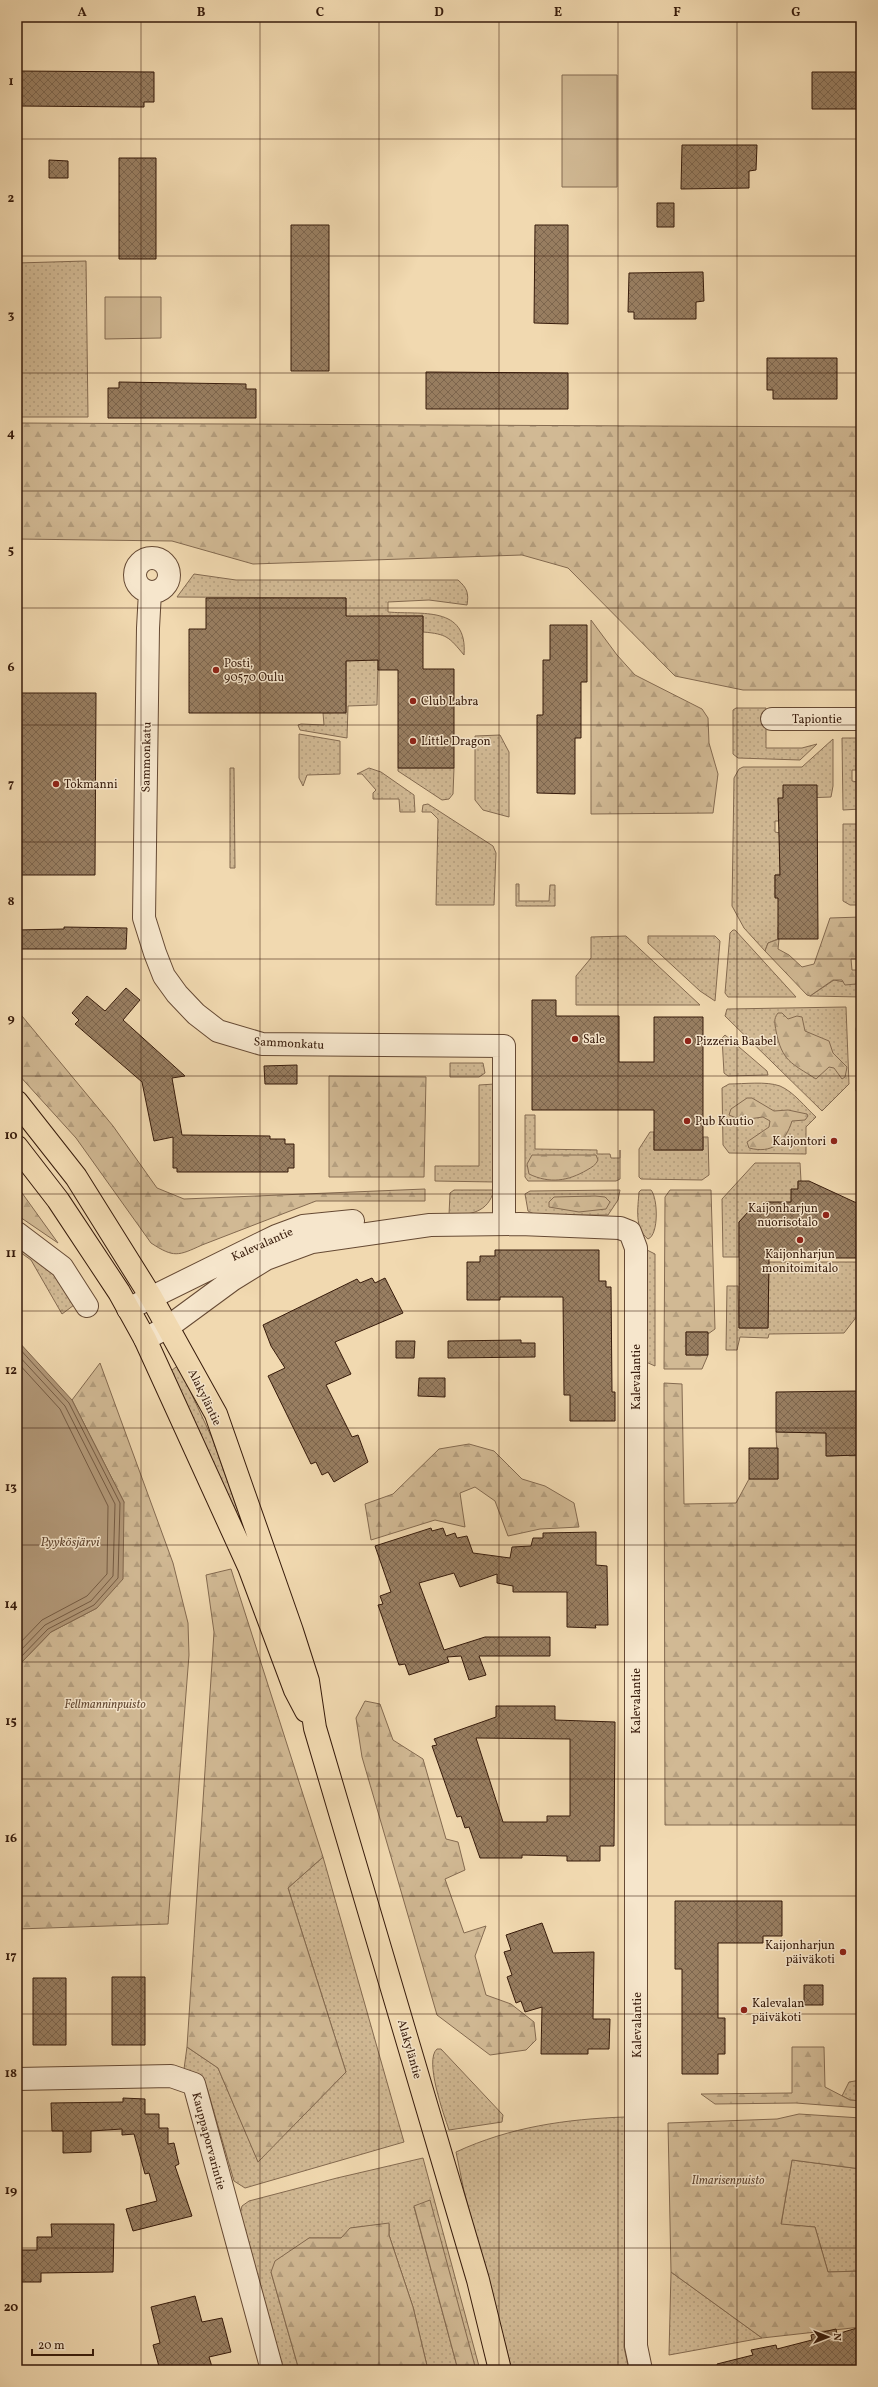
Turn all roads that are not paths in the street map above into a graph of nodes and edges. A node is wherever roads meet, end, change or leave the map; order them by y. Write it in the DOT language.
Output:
graph roads {
  1 [pos="150,592"];
  2 [pos="772,719"];
  3 [pos="861,719"];
  4 [pos="17,1102"];
  5 [pos="17,1148"];
  6 [pos="504,1224"];
  7 [pos="430,1226"];
  8 [pos="17,1233"];
  9 [pos="151,1297"];
  10 [pos="87,1306"];
  11 [pos="128,1309"];
  12 [pos="168,1327"];
  13 [pos="145,1339"];
  14 [pos="315,1728"];
  15 [pos="17,2079"];
  16 [pos="272,2370"];
  17 [pos="500,2370"];
  18 [pos="641,2370"];
  1 -- 6 [label="street, Sammonkatu"];
  2 -- 3 [label="street, Tapiontie"];
  4 -- 9 [label="main road, Alakyläntie"];
  5 -- 11 [label="main road, Alakyläntie"];
  6 -- 7 [label="street, Kalevalantie"];
  6 -- 18 [label="street, Kalevalantie"];
  7 -- 9 [label="street, Kalevalantie"];
  7 -- 12 [label="street, Kalevalantie"];
  8 -- 10 [label="street"];
  9 -- 11 [label="street, Kalevalantie"];
  9 -- 12 [label="main road, Alakyläntie"];
  11 -- 13 [label="main road, Alakyläntie"];
  12 -- 13 [label="street, Kalevalantie"];
  12 -- 14 [label="main road, Alakyläntie"];
  13 -- 14 [label="main road, Alakyläntie"];
  14 -- 17 [label="main road, Alakyläntie"];
  15 -- 16 [label="street, Kauppaporvarintie"];
}
